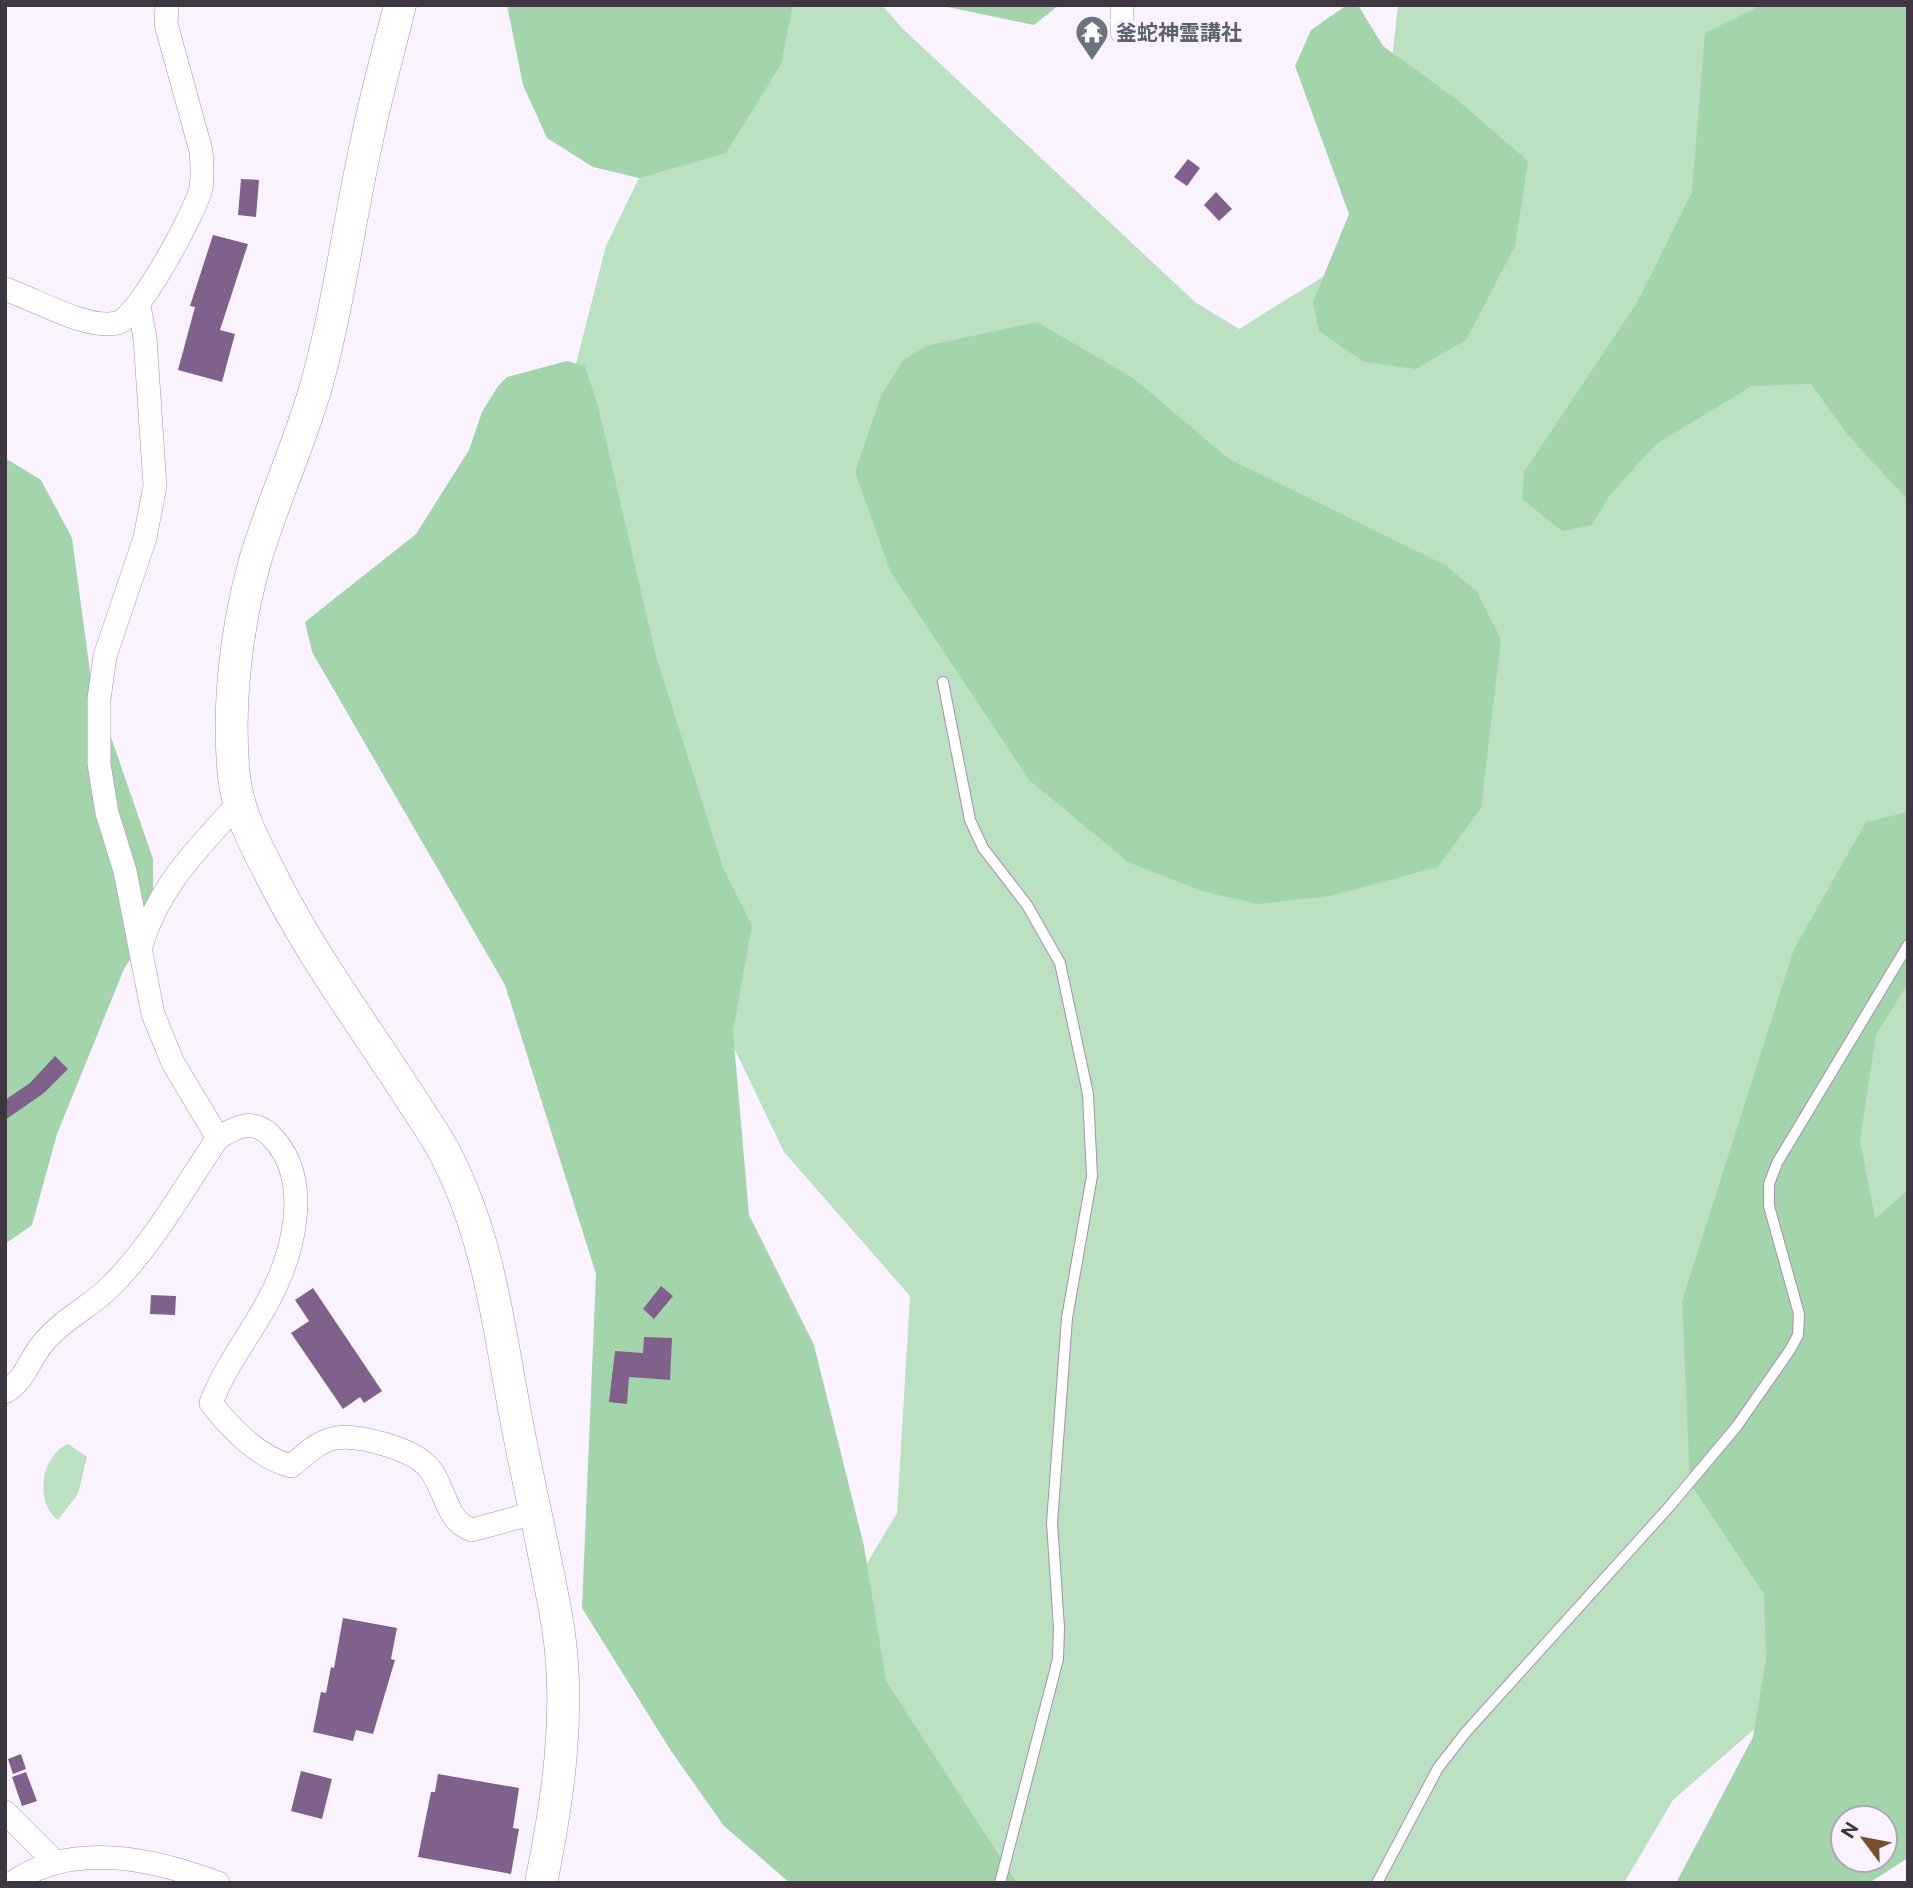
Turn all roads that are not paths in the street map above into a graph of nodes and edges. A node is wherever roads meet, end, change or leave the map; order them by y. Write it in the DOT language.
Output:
graph roads {
  1 [pos="167,5"];
  2 [pos="400,5"];
  3 [pos="1122,5"];
  4 [pos="1122,32"];
  5 [pos="5,289"];
  6 [pos="139,306"];
  7 [pos="943,682"];
  8 [pos="239,803"];
  9 [pos="1908,944"];
  10 [pos="139,953"];
  11 [pos="218,1138"];
  12 [pos="5,1392"];
  13 [pos="534,1513"];
  14 [pos="5,1812"];
  15 [pos="55,1862"];
  16 [pos="12,1883"];
  17 [pos="218,1883"];
  18 [pos="541,1883"];
  19 [pos="1000,1883"];
  20 [pos="1377,1883"];
  1 -- 6 [label="street"];
  2 -- 8 [label="street"];
  3 -- 4 [label="street"];
  5 -- 6 [label="street"];
  6 -- 10 [label="street"];
  7 -- 19 [label="lane"];
  8 -- 10 [label="street"];
  8 -- 13 [label="street"];
  9 -- 20 [label="lane"];
  10 -- 11 [label="street"];
  11 -- 12 [label="street"];
  11 -- 13 [label="street"];
  13 -- 18 [label="street"];
  14 -- 15 [label="street"];
  15 -- 16 [label="street"];
  15 -- 17 [label="street"];
}
